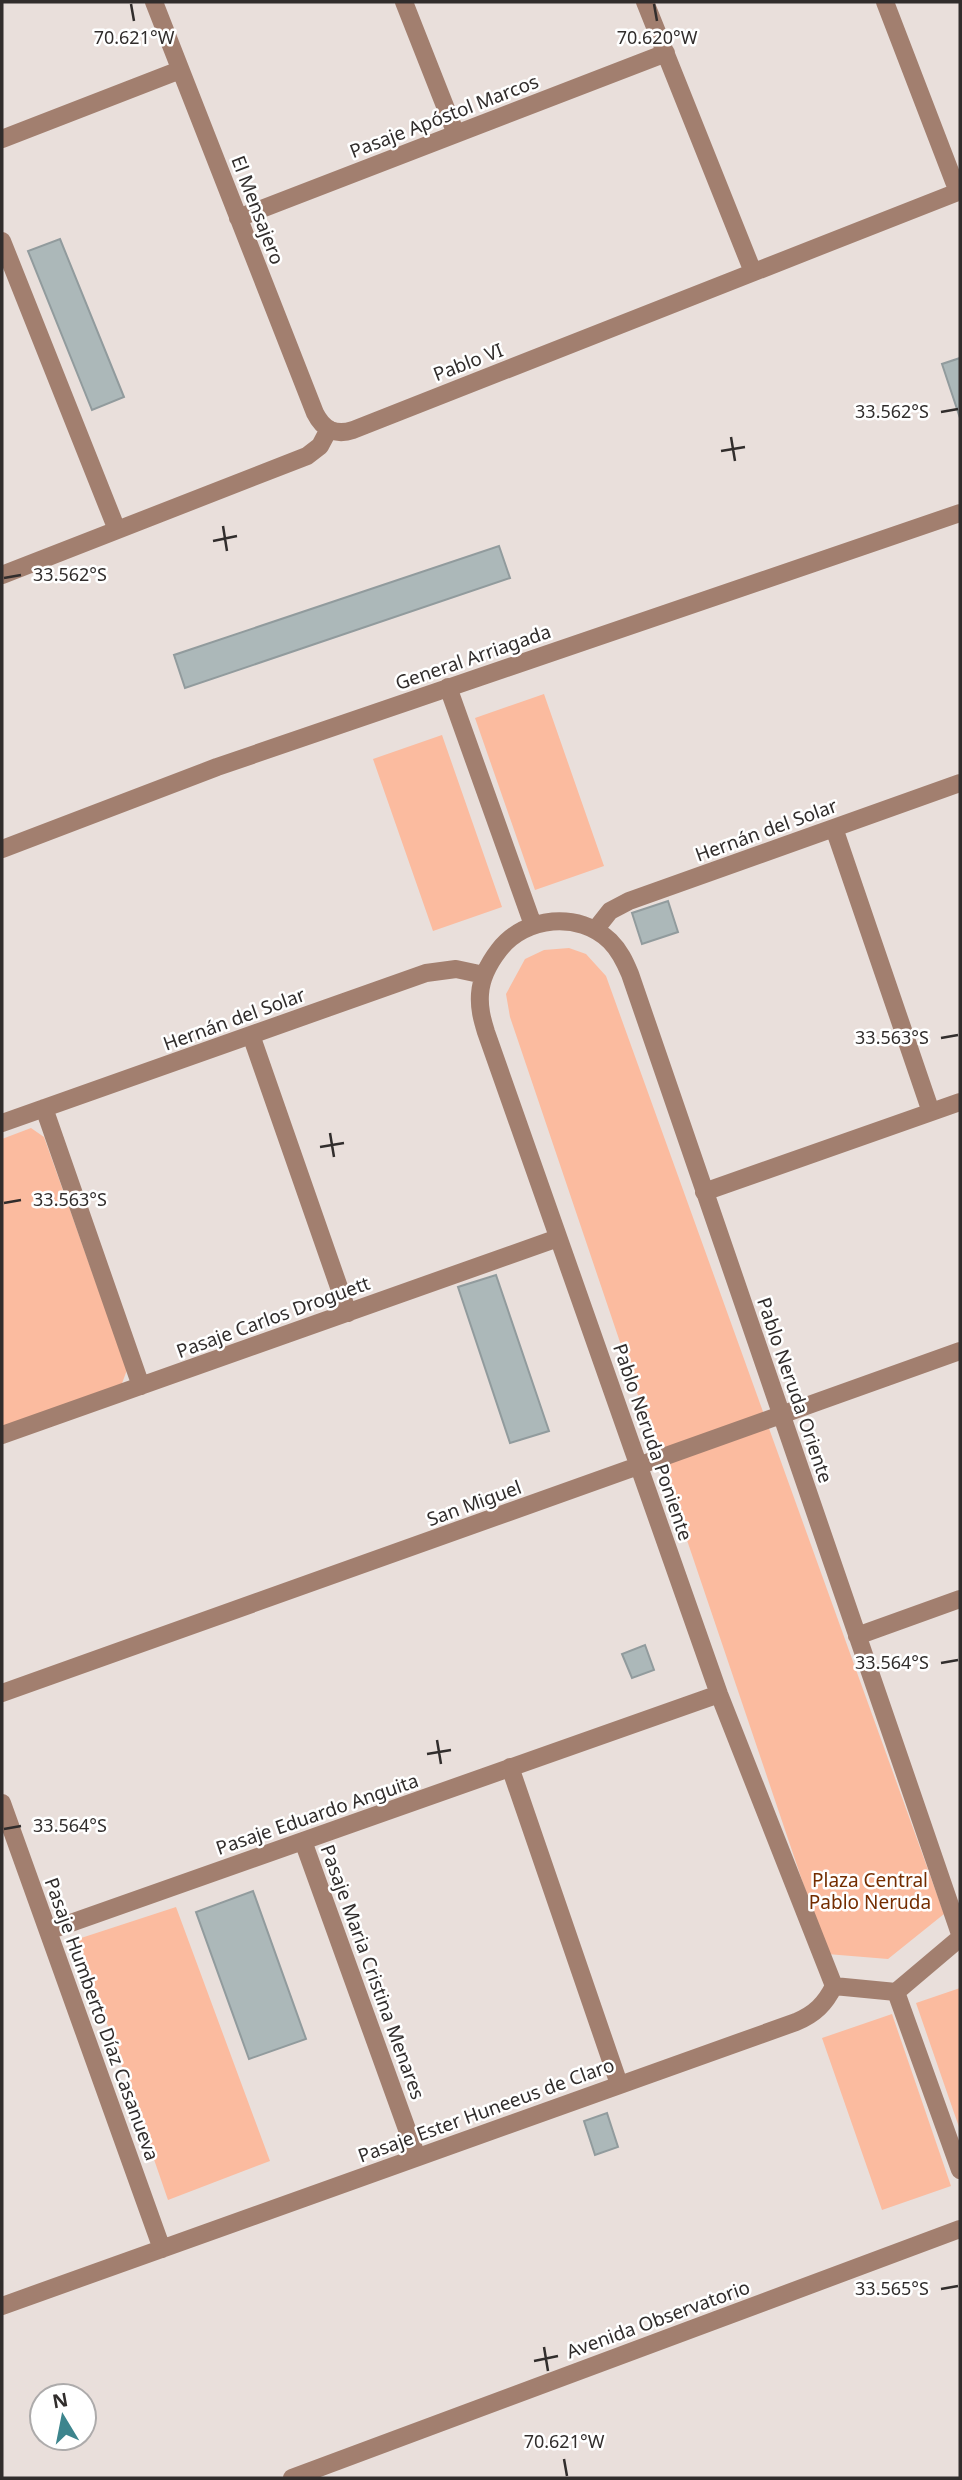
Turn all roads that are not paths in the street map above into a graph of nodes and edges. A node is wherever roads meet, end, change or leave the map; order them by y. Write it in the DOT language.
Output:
graph roads {
  1 [pos="153,2"];
  2 [pos="404,2"];
  3 [pos="645,2"];
  4 [pos="885,2"];
  5 [pos="666,53"];
  6 [pos="180,70"];
  7 [pos="456,134"];
  8 [pos="2,139"];
  9 [pos="959,191"];
  10 [pos="238,218"];
  11 [pos="2,241"];
  12 [pos="753,272"];
  13 [pos="329,429"];
  14 [pos="960,513"];
  15 [pos="117,530"];
  16 [pos="2,575"];
  17 [pos="448,687"];
  18 [pos="960,783"];
  19 [pos="834,828"];
  20 [pos="2,849"];
  21 [pos="534,925"];
  22 [pos="595,930"];
  23 [pos="484,975"];
  24 [pos="251,1035"];
  25 [pos="960,1102"];
  26 [pos="44,1108"];
  27 [pos="931,1112"];
  28 [pos="2,1124"];
  29 [pos="704,1192"];
  30 [pos="558,1238"];
  31 [pos="348,1312"];
  32 [pos="960,1351"];
  33 [pos="141,1386"];
  34 [pos="781,1416"];
  35 [pos="2,1435"];
  36 [pos="639,1466"];
  37 [pos="960,1599"];
  38 [pos="857,1636"];
  39 [pos="2,1693"];
  40 [pos="719,1694"];
  41 [pos="510,1768"];
  42 [pos="2,1803"];
  43 [pos="303,1841"];
  44 [pos="48,1931"];
  45 [pos="960,1936"];
  46 [pos="834,1986"];
  47 [pos="896,1992"];
  48 [pos="619,2084"];
  49 [pos="417,2157"];
  50 [pos="960,2170"];
  51 [pos="960,2229"];
  52 [pos="162,2249"];
  53 [pos="2,2306"];
  54 [pos="292,2478"];
  1 -- 6 [label="street, El Mensajero"];
  2 -- 7 [label="street"];
  3 -- 5 [label="street"];
  4 -- 9 [label="street"];
  5 -- 7 [label="street, Pasaje Apóstol Marcos"];
  5 -- 12 [label="street"];
  6 -- 8 [label="street"];
  6 -- 10 [label="street, El Mensajero"];
  7 -- 10 [label="street, Pasaje Apóstol Marcos"];
  9 -- 12 [label="street, Pablo VI"];
  10 -- 13 [label="street, El Mensajero"];
  11 -- 15 [label="street"];
  12 -- 13 [label="street, Pablo VI"];
  13 -- 15 [label="street"];
  14 -- 17 [label="street, General Arriagada"];
  15 -- 16 [label="street"];
  17 -- 20 [label="street, General Arriagada"];
  17 -- 21 [label="street"];
  18 -- 19 [label="street, Hernán del Solar"];
  19 -- 22 [label="street, Hernán del Solar"];
  19 -- 27 [label="street"];
  21 -- 22 [label="street, Pablo Neruda Oriente"];
  21 -- 23 [label="street, Pablo Neruda Poniente"];
  22 -- 29 [label="street, Pablo Neruda Oriente"];
  23 -- 24 [label="street, Hernán del Solar"];
  23 -- 30 [label="street, Pablo Neruda Poniente"];
  24 -- 26 [label="street, Hernán del Solar"];
  24 -- 31 [label="street"];
  25 -- 27 [label="street"];
  26 -- 28 [label="street, Hernán del Solar"];
  26 -- 33 [label="street"];
  27 -- 29 [label="street"];
  29 -- 34 [label="street, Pablo Neruda Oriente"];
  30 -- 31 [label="street, Pasaje Carlos Droguett"];
  30 -- 36 [label="street, Pablo Neruda Poniente"];
  31 -- 33 [label="street, Pasaje Carlos Droguett"];
  32 -- 34 [label="street, San Miguel"];
  33 -- 35 [label="street, Pasaje Carlos Droguett"];
  34 -- 36 [label="street, San Miguel"];
  34 -- 38 [label="street, Pablo Neruda Oriente"];
  36 -- 39 [label="street, San Miguel"];
  36 -- 40 [label="street, Pablo Neruda Poniente"];
  37 -- 38 [label="street"];
  38 -- 45 [label="street, Pablo Neruda Oriente"];
  40 -- 41 [label="street, Pasaje Eduardo Anguita"];
  40 -- 46 [label="street, Pablo Neruda Poniente"];
  41 -- 43 [label="street, Pasaje Eduardo Anguita"];
  41 -- 48 [label="street"];
  42 -- 44 [label="street, Pasaje Humberto Díaz Casanueva"];
  43 -- 44 [label="street, Pasaje Eduardo Anguita"];
  43 -- 49 [label="street, Pasaje Maria Cristina Menares"];
  44 -- 52 [label="street, Pasaje Humberto Díaz Casanueva"];
  45 -- 47 [label="street"];
  46 -- 47 [label="street"];
  46 -- 48 [label="street, Pasaje Ester Huneeus de Claro"];
  47 -- 50 [label="street"];
  48 -- 49 [label="street, Pasaje Ester Huneeus de Claro"];
  49 -- 52 [label="street, Pasaje Ester Huneeus de Claro"];
  51 -- 54 [label="street, Avenida Observatorio"];
  52 -- 53 [label="street, Pasaje Ester Huneeus de Claro"];
}
